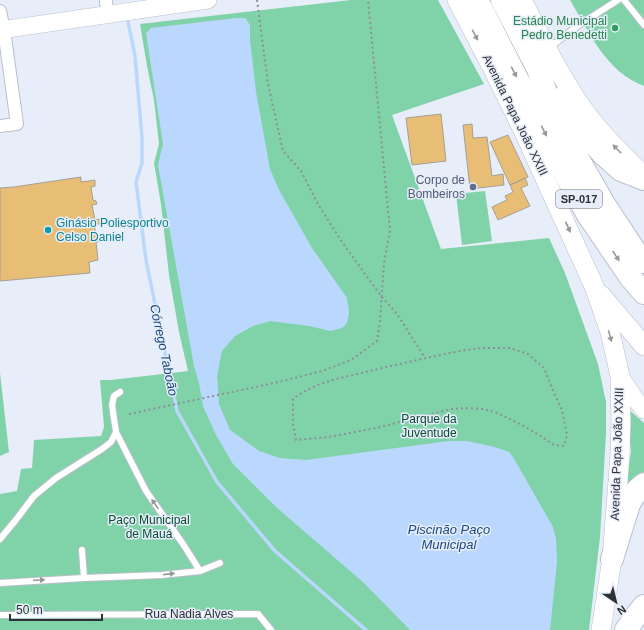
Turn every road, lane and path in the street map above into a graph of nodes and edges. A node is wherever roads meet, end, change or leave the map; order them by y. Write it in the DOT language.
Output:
graph roads {
  1 [pos="208,0"];
  2 [pos="258,0"];
  3 [pos="368,0"];
  4 [pos="457,0"];
  5 [pos="477,0"];
  6 [pos="502,0"];
  7 [pos="522,0"];
  8 [pos="618,0"];
  9 [pos="624,0"];
  10 [pos="110,9"];
  11 [pos="0,11"];
  12 [pos="644,25"];
  13 [pos="2,30"];
  14 [pos="547,49"];
  15 [pos="538,69"];
  16 [pos="0,126"];
  17 [pos="644,178"];
  18 [pos="644,262"];
  19 [pos="594,286"];
  20 [pos="644,293"];
  21 [pos="381,296"];
  22 [pos="644,346"];
  23 [pos="425,358"];
  24 [pos="620,376"];
  25 [pos="120,392"];
  26 [pos="644,410"];
  27 [pos="128,414"];
  28 [pos="116,432"];
  29 [pos="644,484"];
  30 [pos="0,539"];
  31 [pos="82,550"];
  32 [pos="612,559"];
  33 [pos="220,563"];
  34 [pos="200,571"];
  35 [pos="84,578"];
  36 [pos="0,583"];
  37 [pos="644,606"];
  38 [pos="0,615"];
  39 [pos="271,630"];
  40 [pos="601,630"];
  41 [pos="626,630"];
  1 -- 10 [label="main road"];
  2 -- 21 [label="path"];
  3 -- 21 [label="path"];
  4 -- 19 [label="main road, Avenida Papa João XXIII, one-way"];
  5 -- 20 [label="highway, Avenida Papa João XXIII / SP-017, one-way"];
  6 -- 15 [label="highway, SP-017"];
  7 -- 14 [label="main road"];
  8 -- 14 [label="lane"];
  9 -- 12 [label="lane"];
  10 -- 13 [label="main road"];
  11 -- 13 [label="street"];
  13 -- 16 [label="street"];
  17 -- 14 [label="main road, one-way"];
  15 -- 17 [label="highway"];
  15 -- 18 [label="highway, SP-017"];
  19 -- 22 [label="main road"];
  19 -- 24 [label="main road, Avenida Papa João XXIII, one-way"];
  21 -- 23 [label="path"];
  21 -- 27 [label="path"];
  23 -- 23 [label="path"];
  24 -- 26 [label="main road"];
  24 -- 32 [label="main road, Avenida Papa João XXIII"];
  25 -- 28 [label="lane"];
  28 -- 30 [label="lane"];
  34 -- 28 [label="lane, one-way"];
  29 -- 32 [label="highway"];
  31 -- 35 [label="lane"];
  32 -- 40 [label="main road, Avenida Papa João XXIII"];
  33 -- 34 [label="lane"];
  35 -- 34 [label="lane, one-way"];
  36 -- 35 [label="lane, one-way"];
  37 -- 41 [label="highway"];
  38 -- 39 [label="lane, Rua Nadia Alves"];
}
